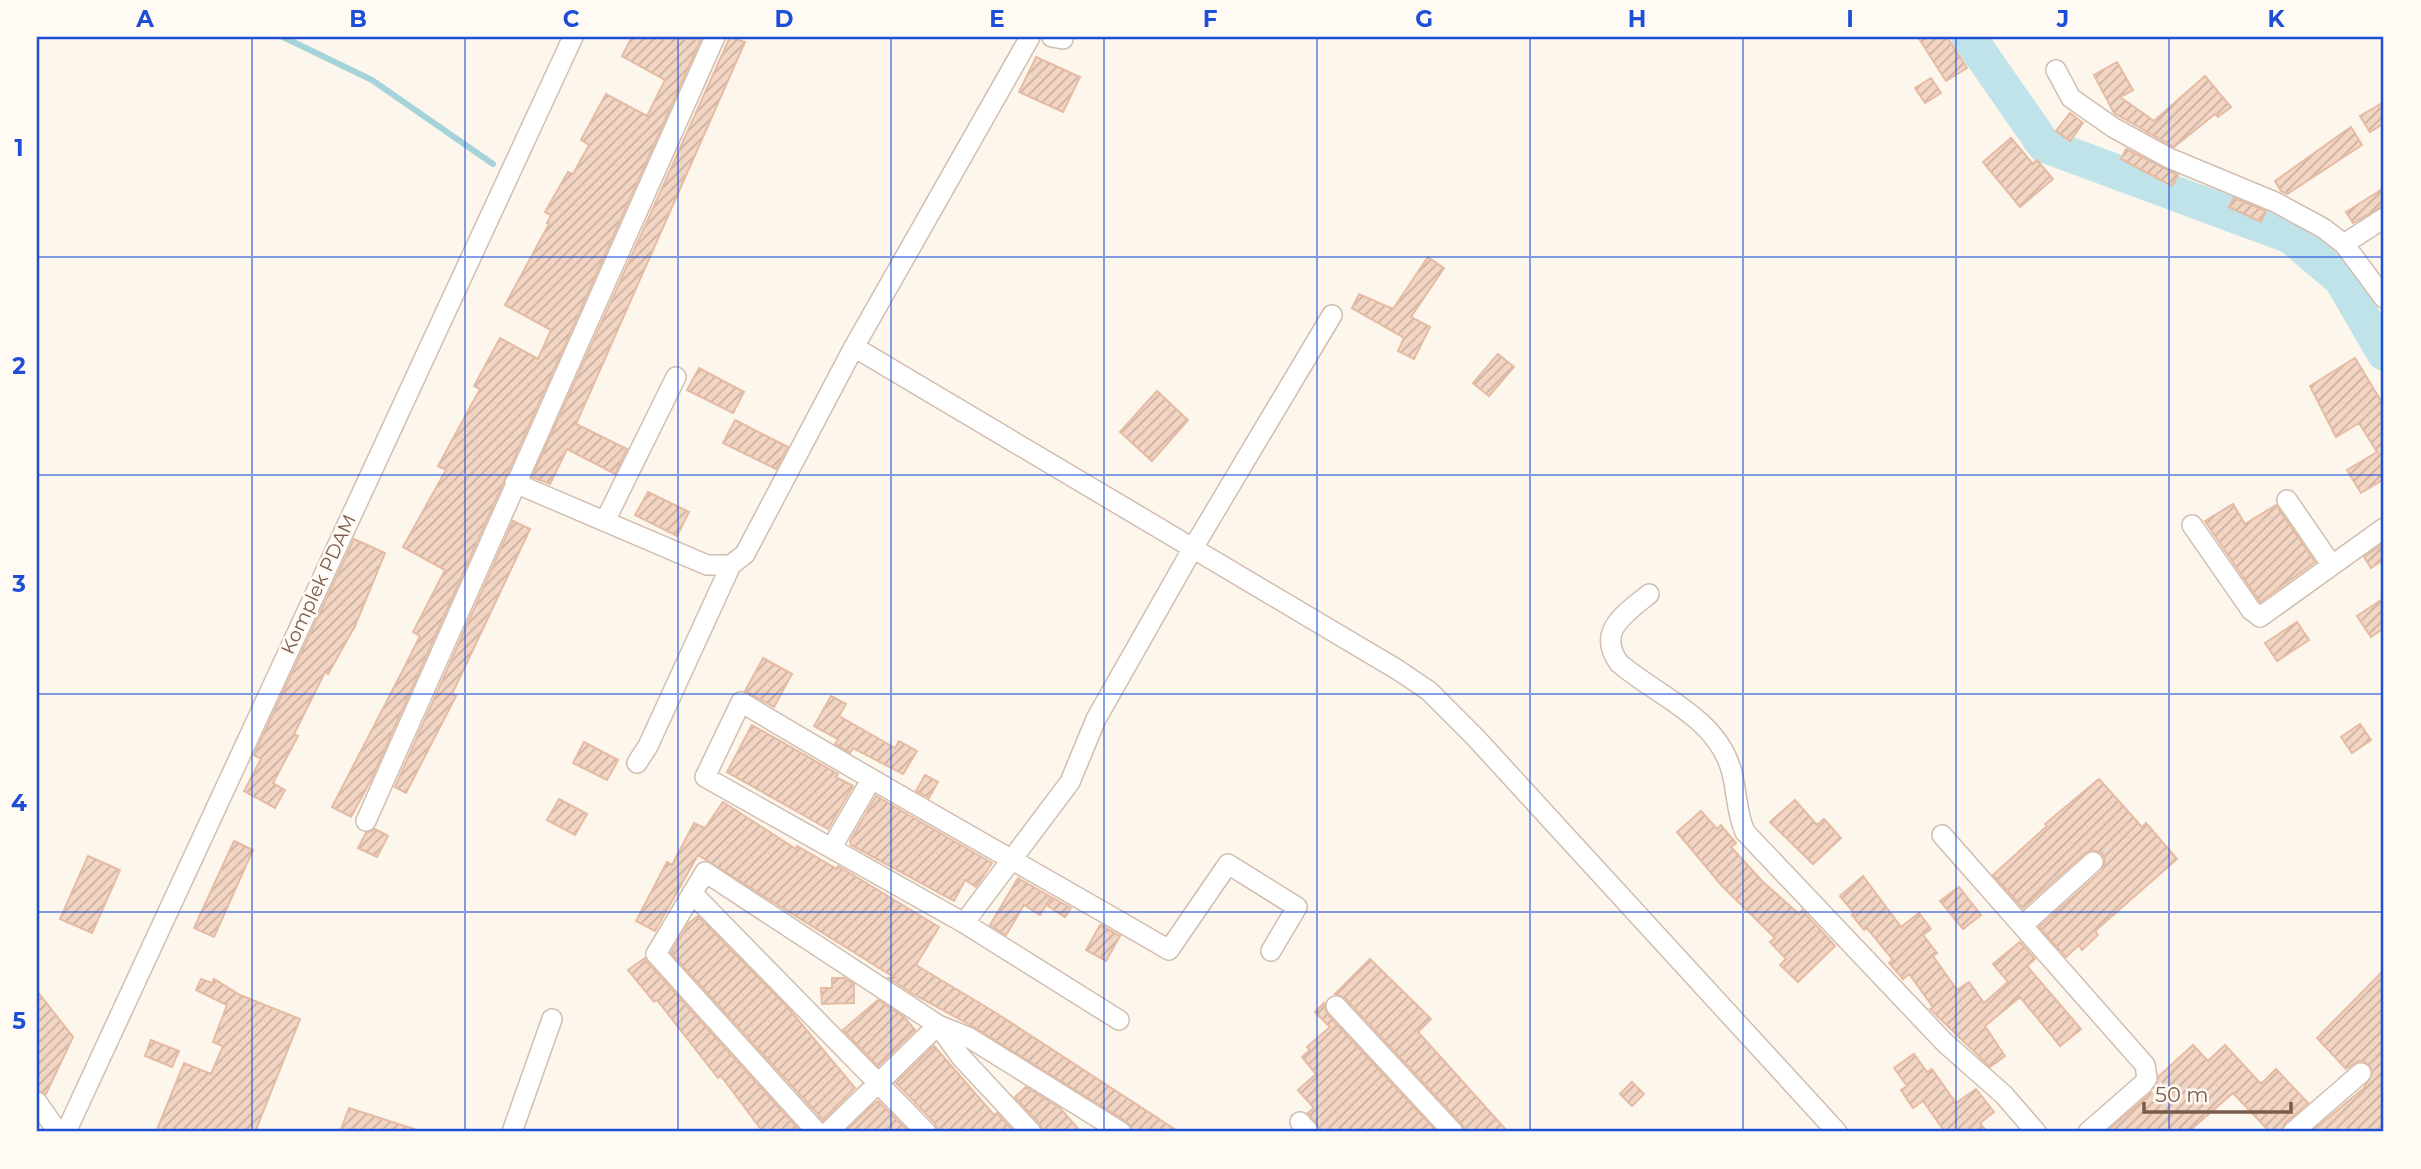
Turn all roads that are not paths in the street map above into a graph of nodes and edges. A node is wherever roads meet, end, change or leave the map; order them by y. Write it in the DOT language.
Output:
graph roads {
  1 [pos="573,37"];
  2 [pos="715,37"];
  3 [pos="1030,37"];
  4 [pos="2056,70"];
  5 [pos="2384,218"];
  6 [pos="2344,244"];
  7 [pos="2384,298"];
  8 [pos="1332,315"];
  9 [pos="854,347"];
  10 [pos="676,377"];
  11 [pos="516,483"];
  12 [pos="2287,500"];
  13 [pos="604,521"];
  14 [pos="2192,525"];
  15 [pos="2384,528"];
  16 [pos="1193,548"];
  17 [pos="2331,564"];
  18 [pos="731,565"];
  19 [pos="1649,594"];
  20 [pos="637,762"];
  21 [pos="871,780"];
  22 [pos="366,821"];
  23 [pos="1942,835"];
  24 [pos="832,847"];
  25 [pos="1010,858"];
  26 [pos="2093,862"];
  27 [pos="692,894"];
  28 [pos="964,923"];
  29 [pos="2023,925"];
  30 [pos="1271,951"];
  31 [pos="1336,1006"];
  32 [pos="552,1019"];
  33 [pos="1119,1020"];
  34 [pos="938,1026"];
  35 [pos="2361,1073"];
  36 [pos="879,1083"];
  37 [pos="37,1101"];
  38 [pos="58,1132"];
  39 [pos="66,1132"];
  40 [pos="512,1132"];
  41 [pos="817,1132"];
  42 [pos="828,1132"];
  43 [pos="926,1132"];
  44 [pos="1031,1132"];
  45 [pos="1121,1132"];
  46 [pos="1453,1132"];
  47 [pos="1837,1132"];
  48 [pos="2036,1132"];
  49 [pos="2088,1132"];
  50 [pos="2293,1132"];
  1 -- 39 [label="street, Komplek PDAM"];
  2 -- 11 [label="street"];
  3 -- 9 [label="street"];
  4 -- 6 [label="street"];
  5 -- 6 [label="street"];
  6 -- 7 [label="street"];
  8 -- 16 [label="street"];
  9 -- 16 [label="street"];
  9 -- 18 [label="street"];
  10 -- 13 [label="street"];
  11 -- 13 [label="street"];
  11 -- 22 [label="street"];
  12 -- 17 [label="street"];
  13 -- 18 [label="street"];
  14 -- 17 [label="street"];
  15 -- 17 [label="street"];
  16 -- 25 [label="street"];
  16 -- 47 [label="street"];
  18 -- 20 [label="street"];
  19 -- 48 [label="street"];
  21 -- 24 [label="street"];
  21 -- 24 [label="street"];
  21 -- 25 [label="street"];
  23 -- 29 [label="street"];
  24 -- 28 [label="street"];
  25 -- 28 [label="street"];
  25 -- 30 [label="street"];
  26 -- 29 [label="street"];
  27 -- 34 [label="street"];
  27 -- 36 [label="street"];
  27 -- 41 [label="street"];
  28 -- 33 [label="street"];
  29 -- 49 [label="street"];
  31 -- 46 [label="street"];
  32 -- 40 [label="street"];
  34 -- 36 [label="street"];
  34 -- 44 [label="street"];
  34 -- 45 [label="street"];
  35 -- 50 [label="street"];
  36 -- 42 [label="street"];
  36 -- 43 [label="street"];
  37 -- 38 [label="street"];
}
